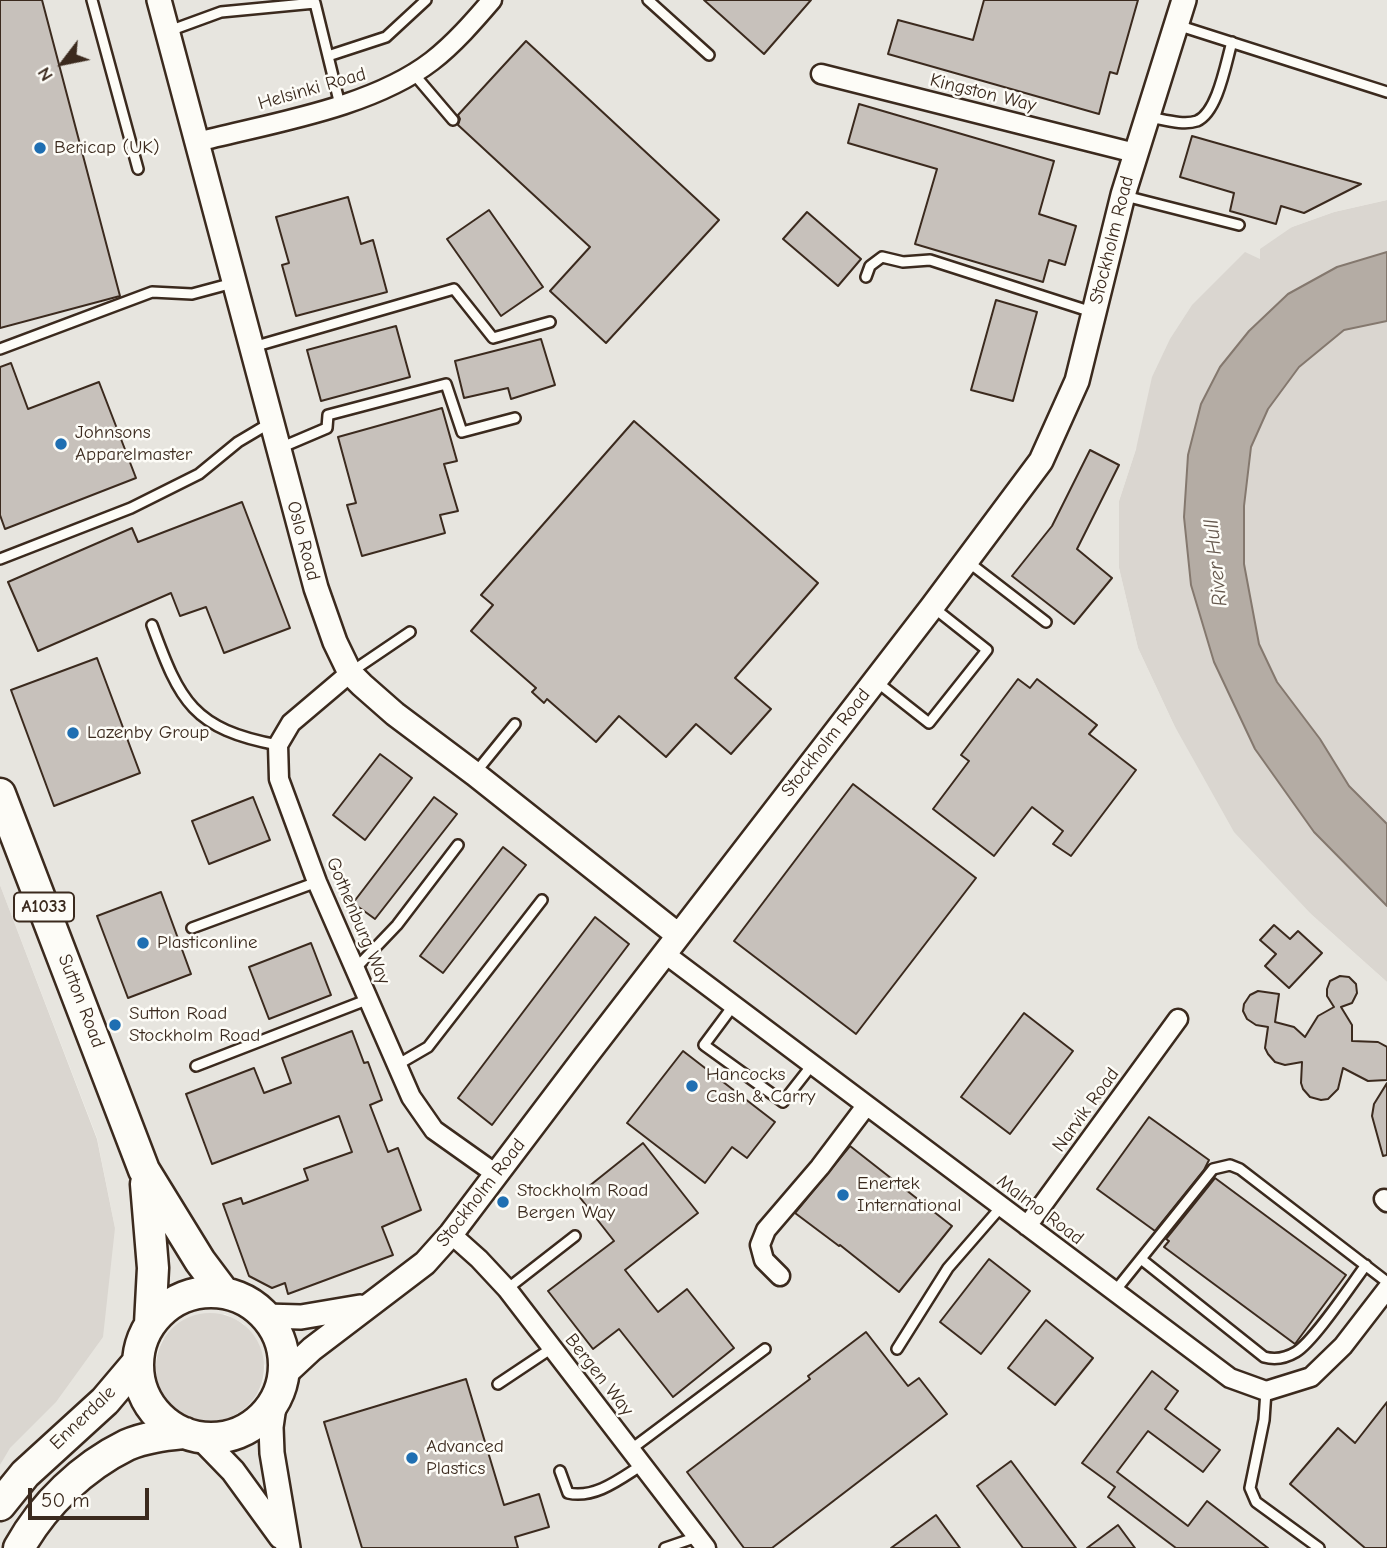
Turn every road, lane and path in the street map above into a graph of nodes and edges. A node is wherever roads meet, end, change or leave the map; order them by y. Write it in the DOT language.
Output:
graph roads {
  1 [pos="92,0"];
  2 [pos="159,0"];
  3 [pos="426,0"];
  4 [pos="492,0"];
  5 [pos="648,0"];
  6 [pos="1184,0"];
  7 [pos="1175,24"];
  8 [pos="167,32"];
  9 [pos="1231,42"];
  10 [pos="709,55"];
  11 [pos="328,56"];
  12 [pos="413,73"];
  13 [pos="821,74"];
  14 [pos="1387,92"];
  15 [pos="340,105"];
  16 [pos="1146,117"];
  17 [pos="453,120"];
  18 [pos="197,142"];
  19 [pos="1135,153"];
  20 [pos="138,169"];
  21 [pos="1123,195"];
  22 [pos="1239,225"];
  23 [pos="866,277"];
  24 [pos="234,283"];
  25 [pos="1094,313"];
  26 [pos="550,322"];
  27 [pos="252,348"];
  28 [pos="0,349"];
  29 [pos="515,418"];
  30 [pos="272,422"];
  31 [pos="279,449"];
  32 [pos="0,559"];
  33 [pos="967,561"];
  34 [pos="933,607"];
  35 [pos="1045,622"];
  36 [pos="152,625"];
  37 [pos="410,632"];
  38 [pos="351,673"];
  39 [pos="875,680"];
  40 [pos="515,724"];
  41 [pos="278,745"];
  42 [pos="475,774"];
  43 [pos="0,794"];
  44 [pos="458,845"];
  45 [pos="317,882"];
  46 [pos="542,900"];
  47 [pos="192,928"];
  48 [pos="671,944"];
  49 [pos="356,968"];
  50 [pos="369,999"];
  51 [pos="733,1006"];
  52 [pos="1178,1019"];
  53 [pos="397,1065"];
  54 [pos="812,1065"];
  55 [pos="196,1066"];
  56 [pos="866,1106"];
  57 [pos="144,1170"];
  58 [pos="496,1174"];
  59 [pos="1001,1206"];
  60 [pos="1027,1226"];
  61 [pos="452,1234"];
  62 [pos="575,1236"];
  63 [pos="1141,1259"];
  64 [pos="1366,1265"];
  65 [pos="780,1276"];
  66 [pos="1387,1282"];
  67 [pos="507,1289"];
  68 [pos="1387,1289"];
  69 [pos="1115,1291"];
  70 [pos="224,1293"];
  71 [pos="366,1306"];
  72 [pos="265,1316"];
  73 [pos="150,1324"];
  74 [pos="552,1348"];
  75 [pos="765,1349"];
  76 [pos="897,1349"];
  77 [pos="138,1362"];
  78 [pos="498,1384"];
  79 [pos="279,1388"];
  80 [pos="1266,1391"];
  81 [pos="193,1435"];
  82 [pos="630,1450"];
  83 [pos="642,1465"];
  84 [pos="560,1471"];
  85 [pos="0,1505"];
  86 [pos="701,1542"];
  87 [pos="288,1547"];
  88 [pos="19,1548"];
  89 [pos="665,1548"];
  90 [pos="1319,1548"];
  1 -- 20 [label="lane"];
  2 -- 8 [label="street, Oslo Road"];
  3 -- 11 [label="lane"];
  4 -- 12 [label="street, Helsinki Road"];
  5 -- 10 [label="lane"];
  6 -- 7 [label="street, Stockholm Road"];
  7 -- 9 [label="lane"];
  7 -- 16 [label="street, Stockholm Road"];
  8 -- 11 [label="lane"];
  8 -- 18 [label="street, Oslo Road"];
  9 -- 14 [label="lane"];
  9 -- 16 [label="lane"];
  11 -- 15 [label="lane"];
  12 -- 15 [label="street, Helsinki Road"];
  12 -- 17 [label="lane"];
  13 -- 19 [label="street, Kingston Way"];
  15 -- 18 [label="street, Helsinki Road"];
  16 -- 19 [label="street, Stockholm Road"];
  18 -- 24 [label="street, Oslo Road"];
  19 -- 21 [label="street, Stockholm Road"];
  21 -- 22 [label="lane"];
  21 -- 25 [label="street, Stockholm Road"];
  23 -- 25 [label="lane"];
  24 -- 27 [label="street, Oslo Road"];
  24 -- 28 [label="lane"];
  25 -- 33 [label="street, Stockholm Road"];
  26 -- 27 [label="lane"];
  27 -- 30 [label="street, Oslo Road"];
  29 -- 31 [label="lane"];
  30 -- 31 [label="street, Oslo Road"];
  30 -- 32 [label="lane"];
  31 -- 38 [label="street, Oslo Road"];
  33 -- 34 [label="street, Stockholm Road"];
  33 -- 35 [label="lane"];
  34 -- 39 [label="street, Stockholm Road"];
  34 -- 39 [label="lane"];
  36 -- 41 [label="lane"];
  37 -- 38 [label="lane"];
  38 -- 41 [label="street"];
  38 -- 42 [label="street, Oslo Road"];
  39 -- 48 [label="street, Stockholm Road"];
  40 -- 42 [label="lane"];
  41 -- 45 [label="street, Gothenburg Way"];
  42 -- 48 [label="street, Oslo Road"];
  43 -- 57 [label="highway, Sutton Road / A1033"];
  44 -- 49 [label="lane"];
  45 -- 47 [label="lane"];
  45 -- 49 [label="street, Gothenburg Way"];
  46 -- 53 [label="lane"];
  48 -- 51 [label="street, Malmo Road"];
  48 -- 58 [label="street, Stockholm Road"];
  49 -- 50 [label="street, Gothenburg Way"];
  50 -- 53 [label="street, Gothenburg Way"];
  50 -- 55 [label="lane"];
  51 -- 54 [label="street, Malmo Road"];
  51 -- 54 [label="lane"];
  52 -- 60 [label="street, Narvik Road"];
  53 -- 58 [label="street, Gothenburg Way"];
  54 -- 56 [label="street, Malmo Road"];
  56 -- 59 [label="street, Malmo Road"];
  56 -- 65 [label="street"];
  57 -- 70 [label="highway, A1033"];
  57 -- 73 [label="highway, A1033"];
  58 -- 61 [label="street, Stockholm Road"];
  59 -- 60 [label="street, Malmo Road"];
  59 -- 76 [label="lane"];
  60 -- 69 [label="street, Malmo Road"];
  61 -- 67 [label="street, Bergen Way"];
  61 -- 71 [label="street, Stockholm Road"];
  62 -- 67 [label="lane"];
  63 -- 64 [label="lane"];
  63 -- 64 [label="lane"];
  63 -- 69 [label="lane"];
  64 -- 66 [label="lane"];
  67 -- 74 [label="street, Bergen Way"];
  68 -- 80 [label="street"];
  69 -- 80 [label="street, Malmo Road"];
  70 -- 72 [label="highway"];
  70 -- 73 [label="highway"];
  71 -- 72 [label="street"];
  71 -- 79 [label="street, Stockholm Road"];
  72 -- 79 [label="highway"];
  73 -- 77 [label="highway"];
  74 -- 78 [label="lane"];
  74 -- 82 [label="street, Bergen Way"];
  75 -- 82 [label="lane"];
  77 -- 81 [label="highway"];
  77 -- 85 [label="highway, Ennerdale"];
  79 -- 81 [label="highway"];
  79 -- 87 [label="street"];
  80 -- 90 [label="lane"];
  81 -- 87 [label="street"];
  81 -- 88 [label="highway, Ennerdale"];
  82 -- 83 [label="street, Bergen Way"];
  83 -- 84 [label="lane"];
  83 -- 86 [label="street, Bergen Way"];
  86 -- 89 [label="lane"];
}
